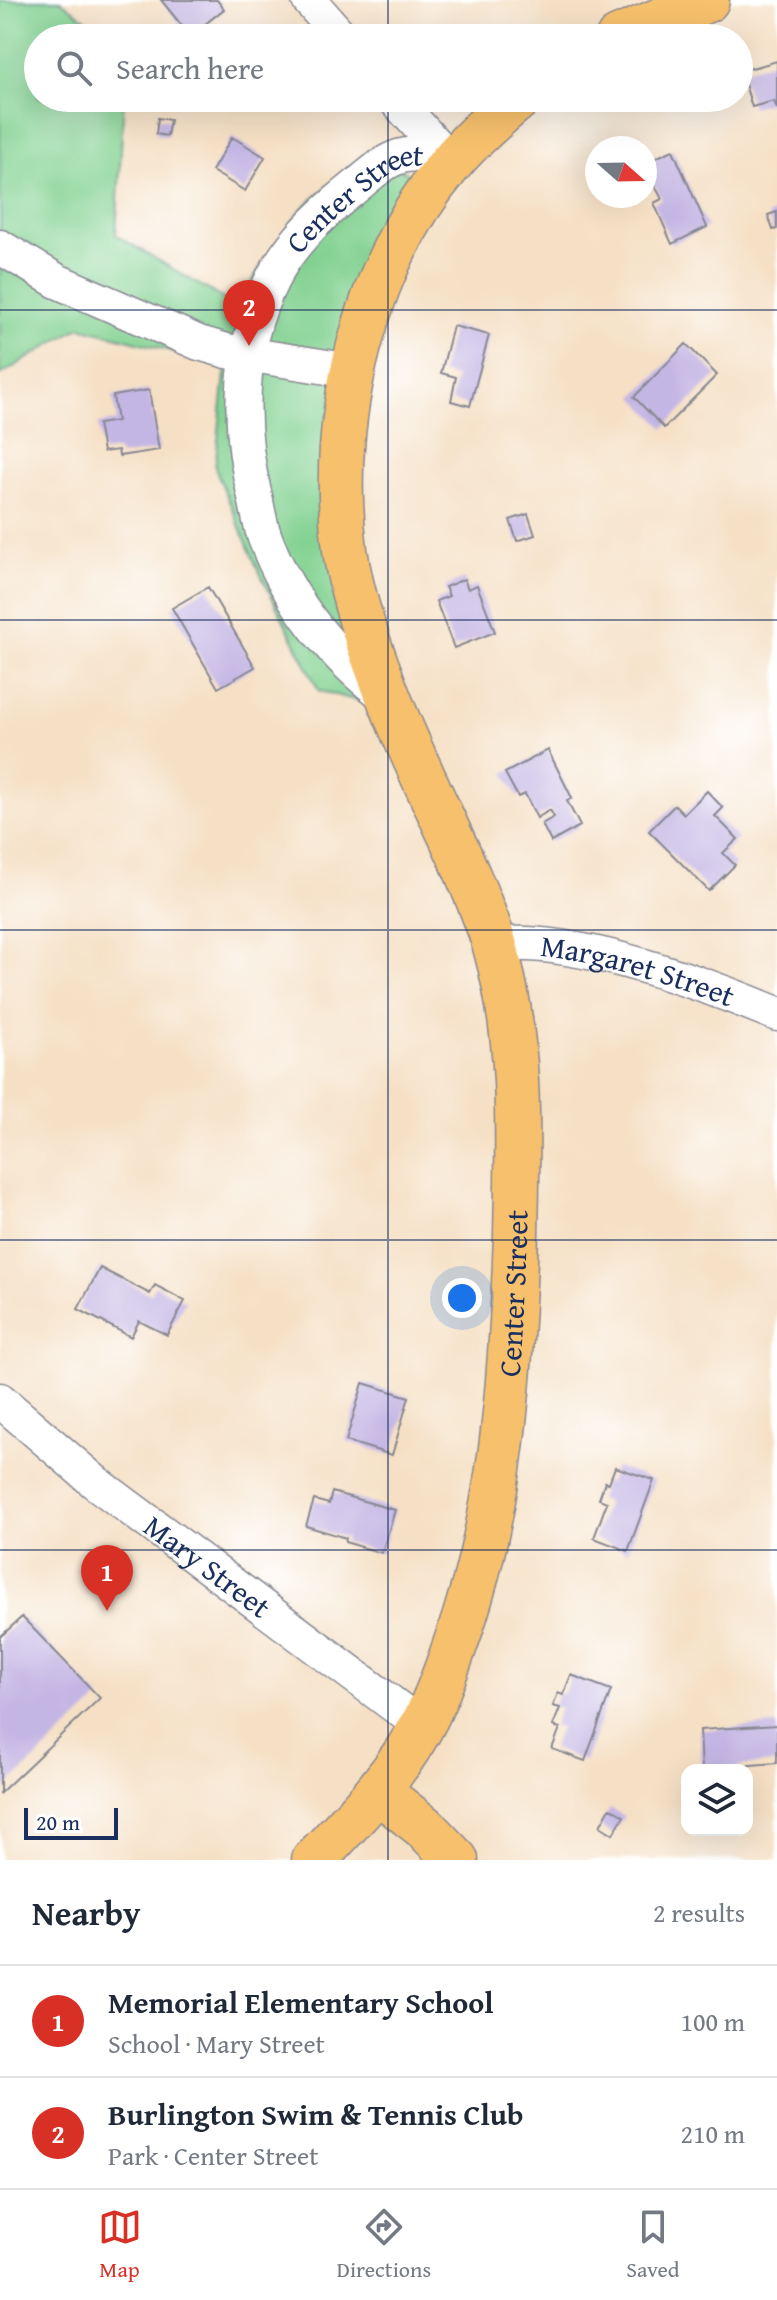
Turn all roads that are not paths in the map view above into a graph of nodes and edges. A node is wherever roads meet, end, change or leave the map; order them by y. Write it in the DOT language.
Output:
graph roads {
  1 [pos="309,0"];
  2 [pos="707,0"];
  3 [pos="330,24"];
  4 [pos="651,24"];
  5 [pos="406,112"];
  6 [pos="504,112"];
  7 [pos="451,163"];
  8 [pos="0,247"];
  9 [pos="248,355"];
  10 [pos="352,371"];
  11 [pos="390,699"];
  12 [pos="495,945"];
  13 [pos="777,1014"];
  14 [pos="0,1400"];
  15 [pos="422,1726"];
  16 [pos="378,1791"];
  17 [pos="314,1860"];
  18 [pos="456,1860"];
  1 -- 3 [label="street"];
  2 -- 4 [label="main road"];
  5 -- 7 [label="street"];
  6 -- 7 [label="main road, Center Street"];
  7 -- 9 [label="street, Center Street"];
  7 -- 10 [label="main road, Center Street"];
  8 -- 9 [label="street"];
  9 -- 10 [label="street"];
  9 -- 11 [label="street, Center Street"];
  10 -- 11 [label="main road, Center Street"];
  11 -- 12 [label="main road, Center Street"];
  12 -- 13 [label="street, Margaret Street"];
  12 -- 15 [label="main road, Center Street"];
  14 -- 15 [label="street, Mary Street"];
  15 -- 16 [label="main road, Center Street"];
  16 -- 17 [label="main road, Center Street"];
  16 -- 18 [label="main road"];
}
